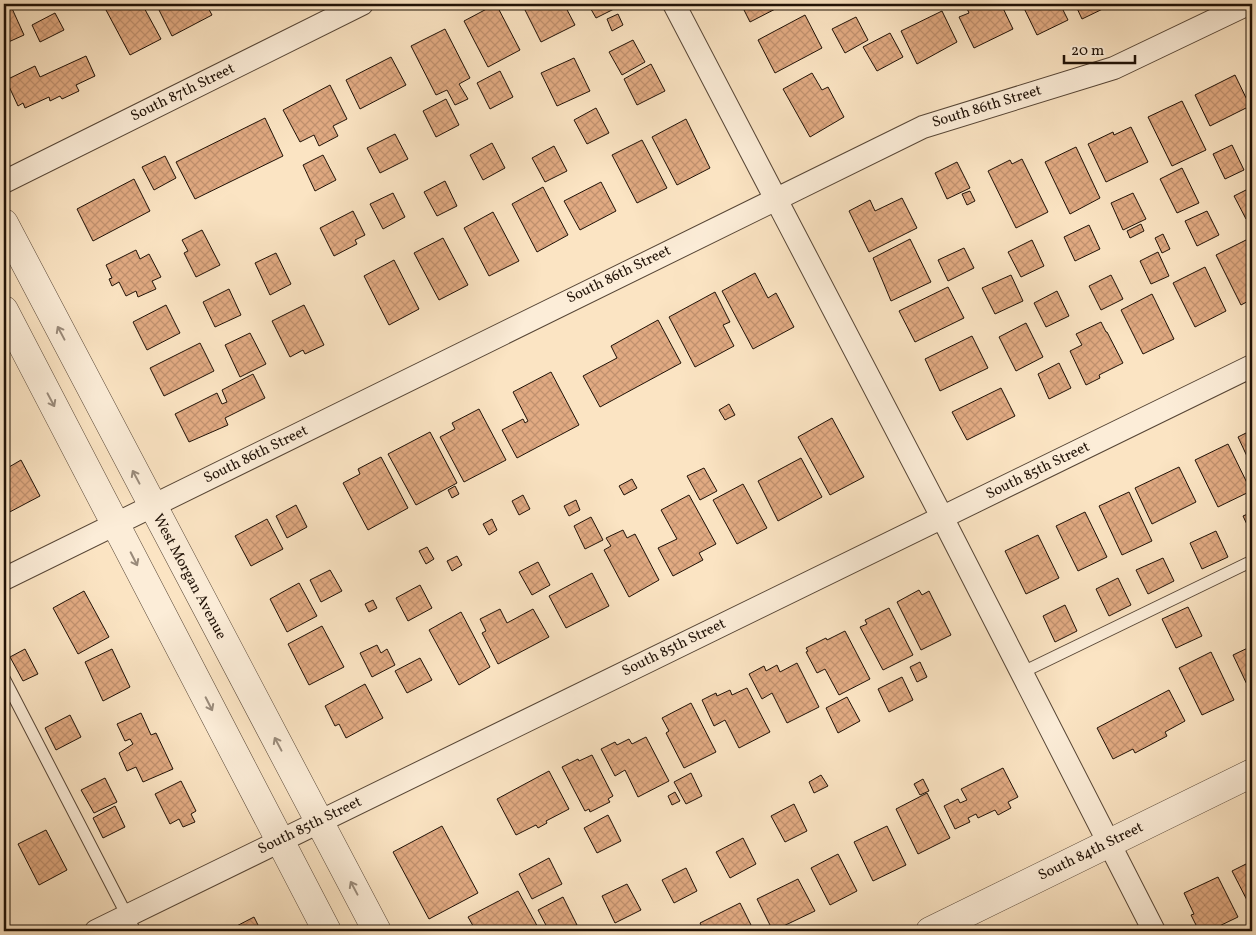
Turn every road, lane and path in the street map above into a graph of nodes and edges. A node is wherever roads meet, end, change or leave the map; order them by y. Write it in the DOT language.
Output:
graph roads {
  1 [pos="362,4"];
  2 [pos="674,4"];
  3 [pos="1248,4"];
  4 [pos="4,182"];
  5 [pos="774,199"];
  6 [pos="4,223"];
  7 [pos="4,310"];
  8 [pos="1252,366"];
  9 [pos="152,506"];
  10 [pos="942,517"];
  11 [pos="116,524"];
  12 [pos="1252,561"];
  13 [pos="4,579"];
  14 [pos="1021,673"];
  15 [pos="4,678"];
  16 [pos="1252,773"];
  17 [pos="319,822"];
  18 [pos="280,841"];
  19 [pos="1109,844"];
  20 [pos="131,924"];
  21 [pos="96,931"];
  22 [pos="327,931"];
  23 [pos="376,931"];
  24 [pos="930,931"];
  25 [pos="1154,931"];
  1 -- 4 [label="street, South 87th Street"];
  2 -- 5 [label="street"];
  3 -- 5 [label="street, South 86th Street"];
  5 -- 9 [label="street, South 86th Street"];
  5 -- 10 [label="street"];
  9 -- 6 [label="street, West Morgan Avenue, one-way"];
  7 -- 11 [label="street, one-way"];
  8 -- 10 [label="street, South 85th Street"];
  9 -- 11 [label="street, South 86th Street"];
  17 -- 9 [label="street, West Morgan Avenue, one-way"];
  10 -- 14 [label="street"];
  10 -- 17 [label="street, South 85th Street"];
  11 -- 13 [label="street, South 86th Street"];
  11 -- 18 [label="street, one-way"];
  12 -- 14 [label="lane"];
  14 -- 19 [label="street"];
  15 -- 20 [label="lane"];
  16 -- 19 [label="street, South 84th Street"];
  17 -- 18 [label="street, South 85th Street"];
  23 -- 17 [label="street, West Morgan Avenue, one-way"];
  18 -- 20 [label="street, South 85th Street"];
  18 -- 22 [label="street"];
  19 -- 24 [label="street, South 84th Street"];
  19 -- 25 [label="street"];
  20 -- 21 [label="street, South 85th Street"];
}
